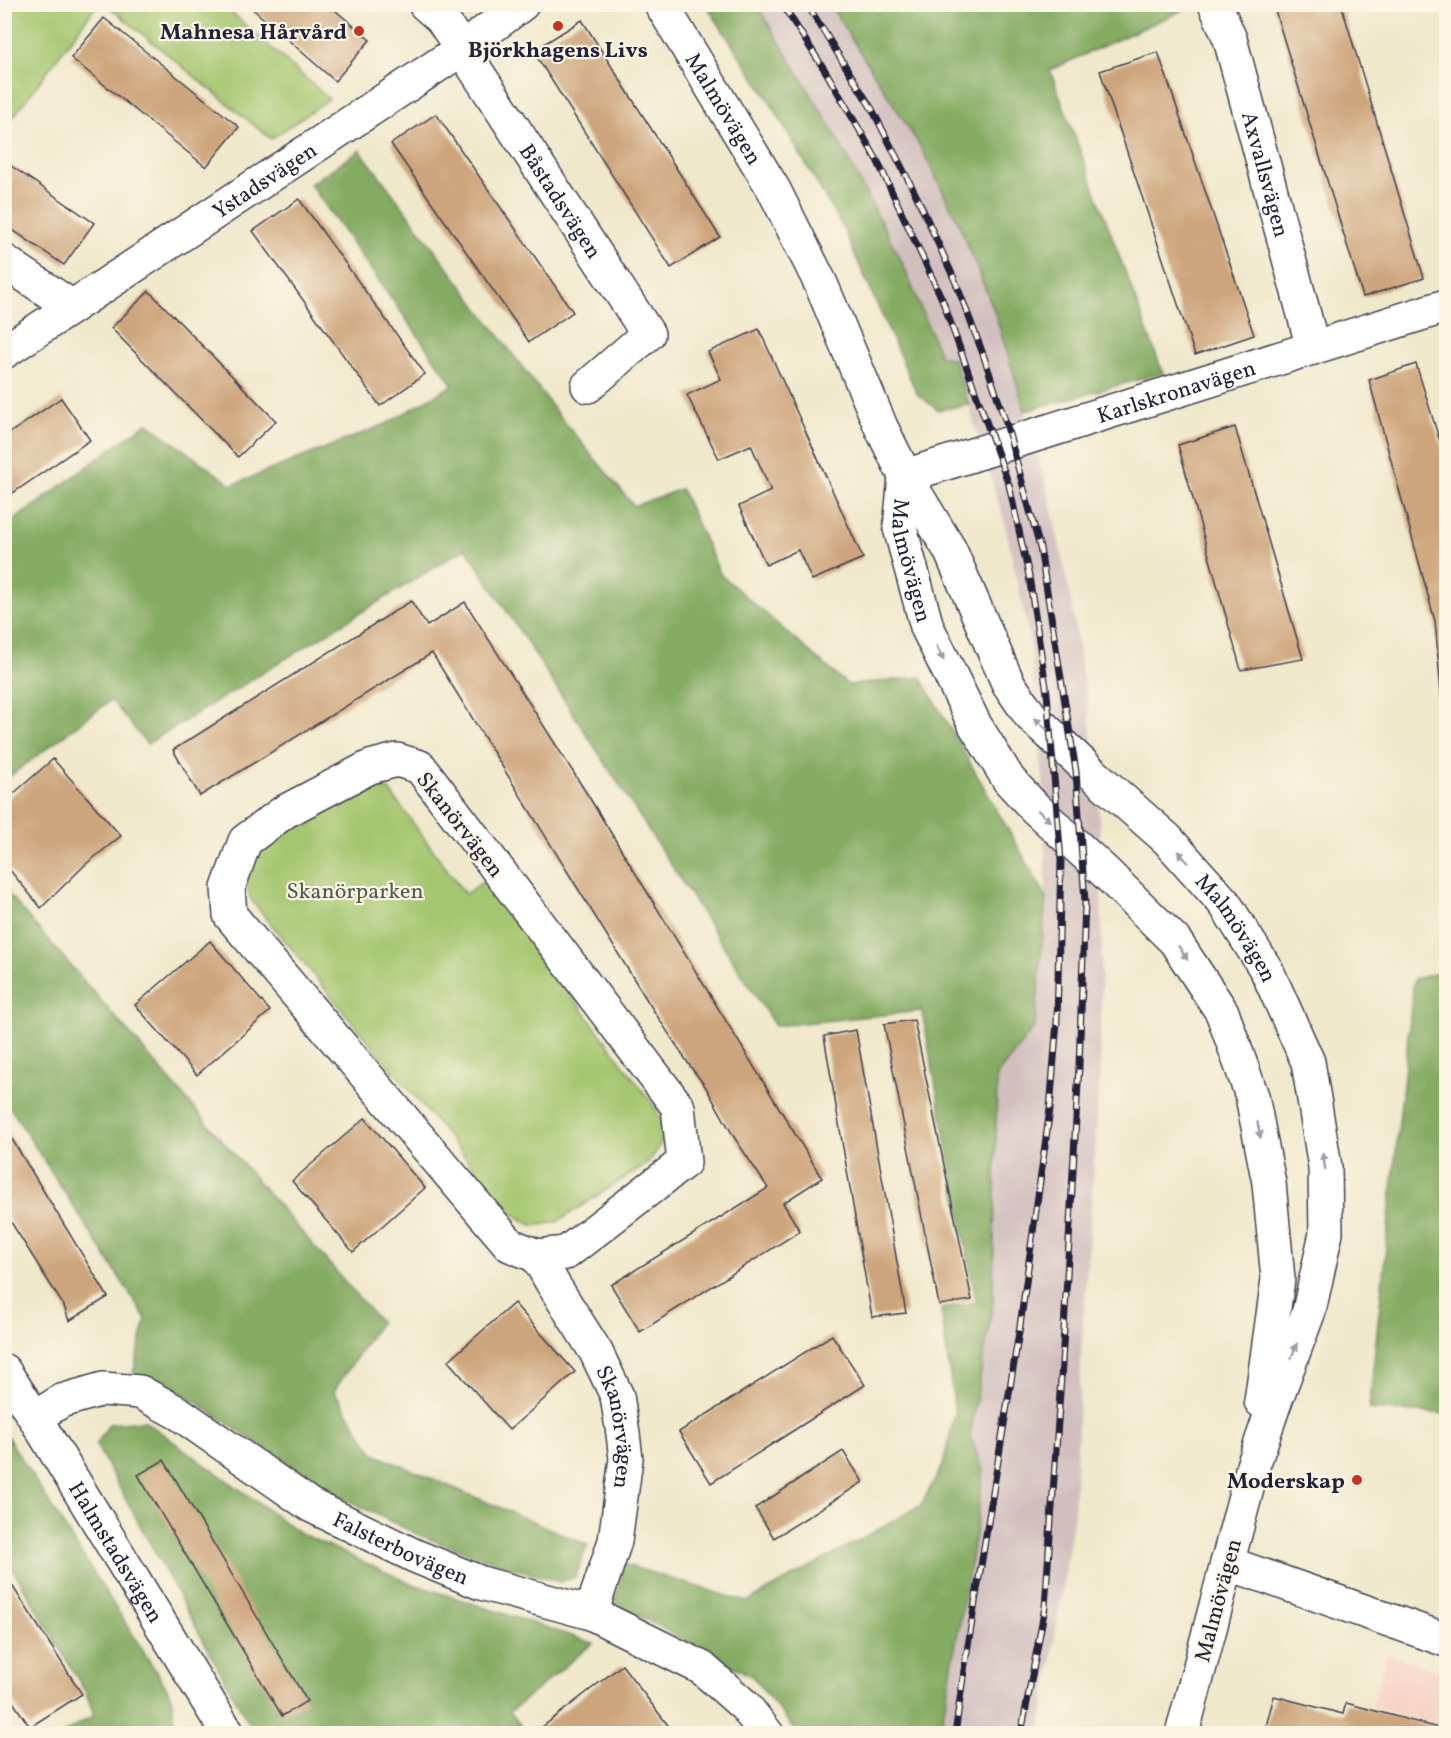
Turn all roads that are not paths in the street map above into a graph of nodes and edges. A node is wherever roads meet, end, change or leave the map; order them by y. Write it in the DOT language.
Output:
graph roads {
  1 [pos="425,4"];
  2 [pos="522,4"];
  3 [pos="661,4"];
  4 [pos="1215,4"];
  5 [pos="462,49"];
  6 [pos="4,261"];
  7 [pos="1446,306"];
  8 [pos="72,307"];
  9 [pos="1313,348"];
  10 [pos="4,352"];
  11 [pos="588,386"];
  12 [pos="905,476"];
  13 [pos="537,1256"];
  14 [pos="4,1371"];
  15 [pos="35,1418"];
  16 [pos="1253,1466"];
  17 [pos="1227,1563"];
  18 [pos="591,1613"];
  19 [pos="1446,1640"];
  20 [pos="217,1729"];
  21 [pos="767,1734"];
  22 [pos="1182,1734"];
  1 -- 5 [label="street, Båstadsvägen"];
  2 -- 5 [label="street, Ystadsvägen"];
  3 -- 12 [label="street, Malmövägen"];
  4 -- 9 [label="street, Axvallsvägen"];
  5 -- 8 [label="street, Ystadsvägen"];
  5 -- 11 [label="street, Båstadsvägen"];
  6 -- 8 [label="street"];
  7 -- 9 [label="street, Karlskronavägen"];
  8 -- 10 [label="street, Ystadsvägen"];
  9 -- 12 [label="street, Karlskronavägen"];
  12 -- 16 [label="street, Malmövägen, one-way"];
  16 -- 12 [label="street, Malmövägen, one-way"];
  13 -- 13 [label="street, Skanörvägen"];
  13 -- 18 [label="street, Skanörvägen"];
  14 -- 15 [label="street, Halmstadsvägen"];
  15 -- 18 [label="street, Falsterbovägen"];
  15 -- 20 [label="street, Halmstadsvägen"];
  16 -- 17 [label="street, Malmövägen"];
  17 -- 19 [label="street"];
  17 -- 22 [label="street, Malmövägen"];
  18 -- 21 [label="street, Falsterbovägen"];
}
